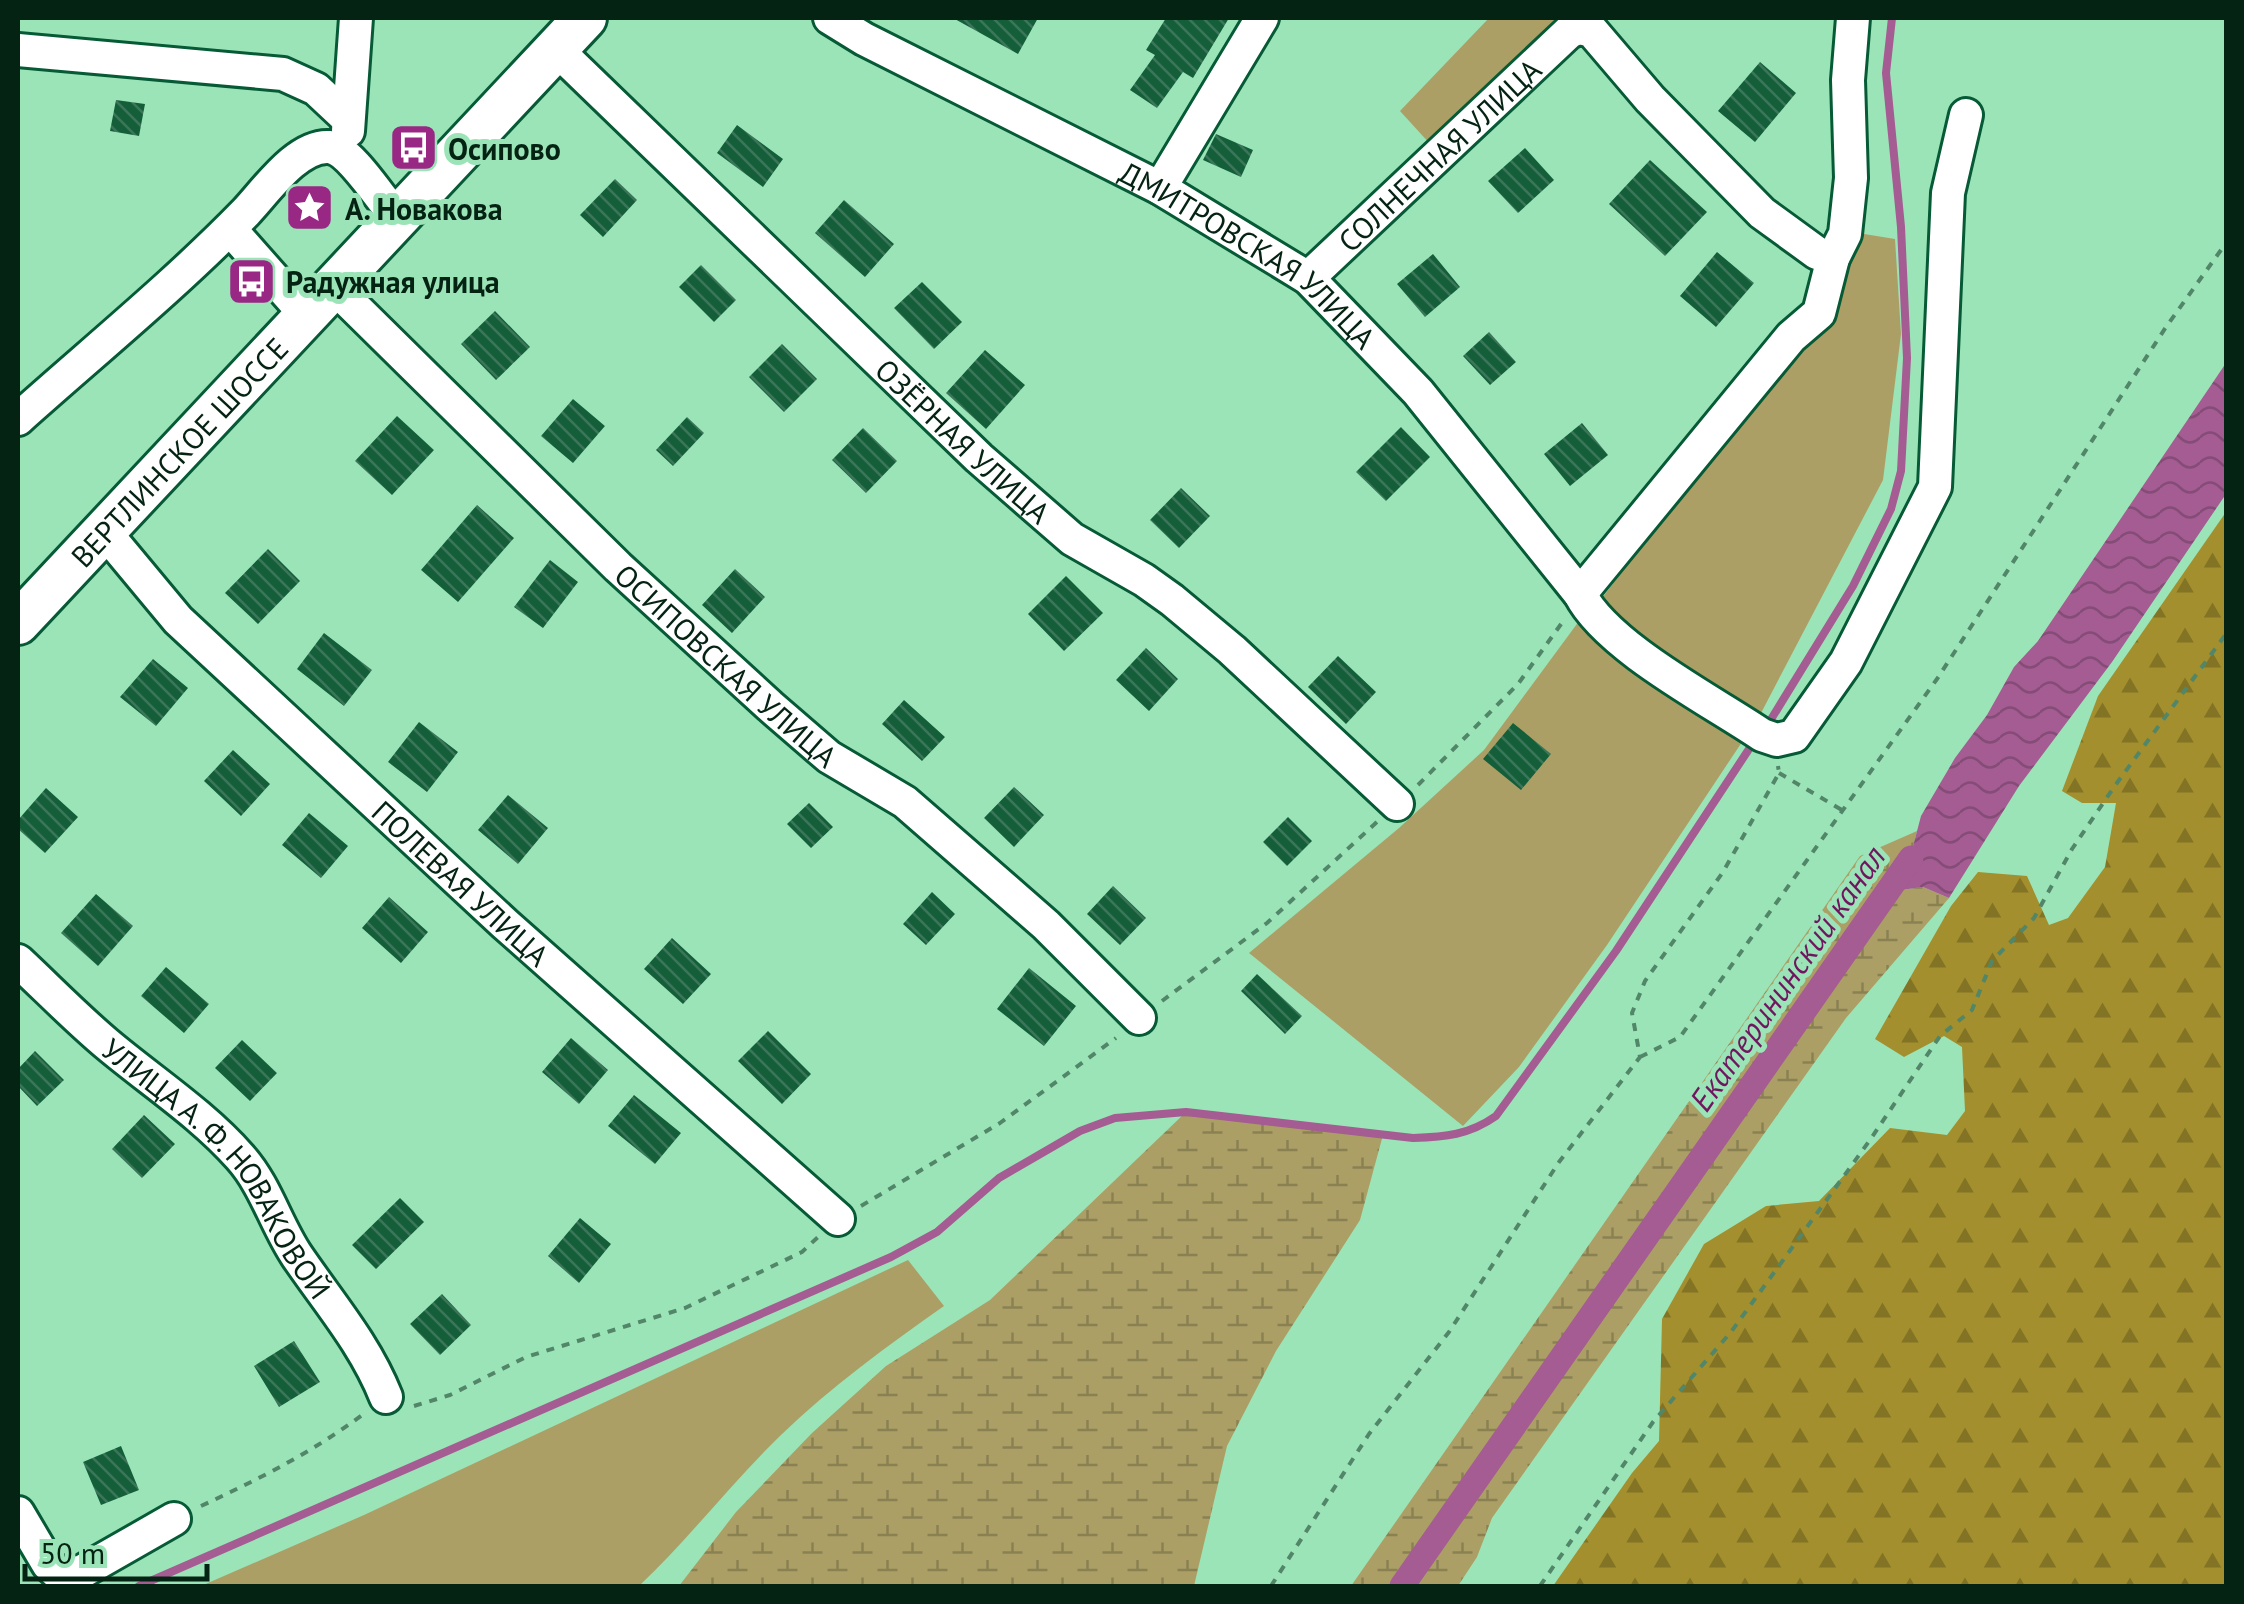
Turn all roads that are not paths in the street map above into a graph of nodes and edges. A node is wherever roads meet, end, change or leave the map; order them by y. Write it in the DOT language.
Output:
graph roads {
  1 [pos="356,18"];
  2 [pos="585,18"];
  3 [pos="830,18"];
  4 [pos="1262,18"];
  5 [pos="1852,18"];
  6 [pos="556,49"];
  7 [pos="18,50"];
  8 [pos="1966,115"];
  9 [pos="348,119"];
  10 [pos="348,155"];
  11 [pos="1160,188"];
  12 [pos="398,218"];
  13 [pos="230,229"];
  14 [pos="1834,258"];
  15 [pos="1308,278"];
  16 [pos="320,301"];
  17 [pos="18,419"];
  18 [pos="104,530"];
  19 [pos="1580,594"];
  20 [pos="18,623"];
  21 [pos="1397,804"];
  22 [pos="18,961"];
  23 [pos="1139,1018"];
  24 [pos="838,1218"];
  25 [pos="386,1397"];
  26 [pos="18,1513"];
  27 [pos="174,1519"];
  1 -- 9 [label="street"];
  2 -- 6 [label="main road, ВЕРТЛИНСКОЕ ШОССЕ"];
  3 -- 11 [label="street, ДМИТРОВСКАЯ УЛИЦА"];
  4 -- 11 [label="street"];
  5 -- 14 [label="street"];
  6 -- 12 [label="main road, ВЕРТЛИНСКОЕ ШОССЕ"];
  6 -- 21 [label="street, ОЗЁРНАЯ УЛИЦА"];
  7 -- 9 [label="street"];
  8 -- 19 [label="street, ДМИТРОВСКАЯ УЛИЦА"];
  9 -- 10 [label="street"];
  10 -- 12 [label="street"];
  10 -- 13 [label="street"];
  11 -- 15 [label="street, ДМИТРОВСКАЯ УЛИЦА"];
  12 -- 16 [label="main road, ВЕРТЛИНСКОЕ ШОССЕ"];
  13 -- 16 [label="street, ОСИПОВСКАЯ УЛИЦА"];
  13 -- 17 [label="street"];
  14 -- 15 [label="street, СОЛНЕЧНАЯ УЛИЦА"];
  14 -- 19 [label="street"];
  15 -- 19 [label="street, ДМИТРОВСКАЯ УЛИЦА"];
  16 -- 18 [label="main road, ВЕРТЛИНСКОЕ ШОССЕ"];
  16 -- 23 [label="street, ОСИПОВСКАЯ УЛИЦА"];
  18 -- 20 [label="main road, ВЕРТЛИНСКОЕ ШОССЕ"];
  18 -- 24 [label="street, ПОЛЕВАЯ УЛИЦА"];
  22 -- 25 [label="street, УЛИЦА А. Ф. НОВАКОВОЙ"];
  26 -- 27 [label="street"];
}
